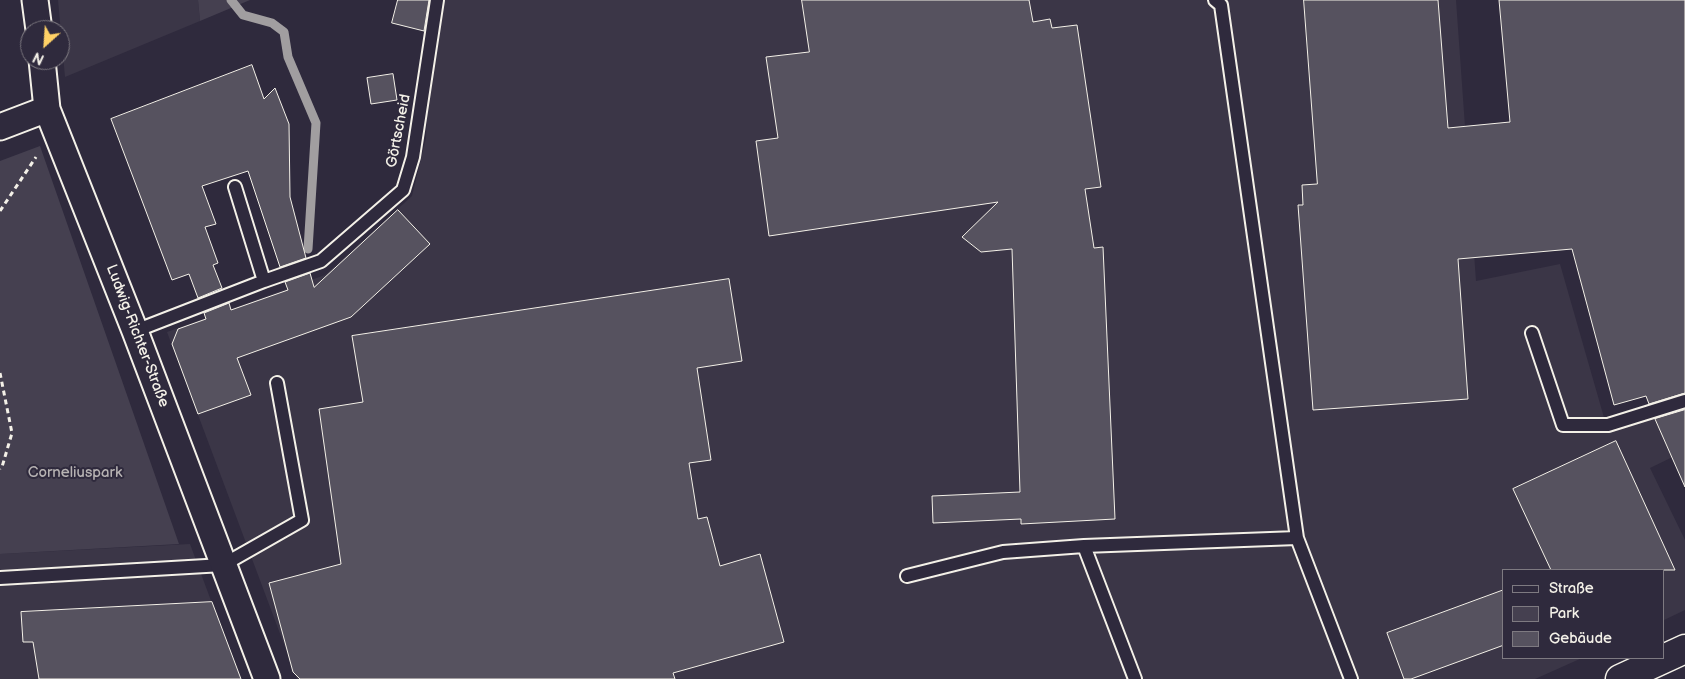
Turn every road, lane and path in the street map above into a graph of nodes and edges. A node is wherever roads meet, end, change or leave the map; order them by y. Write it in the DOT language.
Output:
graph roads {
  1 [pos="36,0"];
  2 [pos="437,0"];
  3 [pos="1215,0"];
  4 [pos="37,20"];
  5 [pos="43,70"];
  6 [pos="47,109"];
  7 [pos="0,128"];
  8 [pos="234,187"];
  9 [pos="0,211"];
  10 [pos="264,281"];
  11 [pos="136,331"];
  12 [pos="1532,334"];
  13 [pos="0,374"];
  14 [pos="277,383"];
  15 [pos="1685,401"];
  16 [pos="0,469"];
  17 [pos="1297,538"];
  18 [pos="1084,546"];
  19 [pos="223,565"];
  20 [pos="908,576"];
  21 [pos="0,578"];
  22 [pos="1685,649"];
  23 [pos="1665,658"];
  24 [pos="1663,659"];
  25 [pos="267,679"];
  26 [pos="1135,679"];
  27 [pos="1351,679"];
  28 [pos="1620,679"];
  1 -- 4 [label="street"];
  2 -- 10 [label="lane, Görtscheid"];
  3 -- 17 [label="lane"];
  5 -- 6 [label="street, Ludwig-Richter-Straße"];
  6 -- 7 [label="street"];
  6 -- 9 [label="path"];
  6 -- 11 [label="street, Ludwig-Richter-Straße"];
  8 -- 10 [label="lane"];
  10 -- 11 [label="lane, Görtscheid"];
  11 -- 19 [label="street, Ludwig-Richter-Straße"];
  12 -- 15 [label="lane"];
  13 -- 16 [label="path"];
  14 -- 19 [label="lane"];
  17 -- 18 [label="lane"];
  17 -- 27 [label="lane"];
  18 -- 20 [label="lane"];
  18 -- 26 [label="lane"];
  19 -- 21 [label="lane"];
  19 -- 25 [label="street, Ludwig-Richter-Straße"];
  22 -- 23 [label="main road"];
  24 -- 28 [label="main road"];
}
